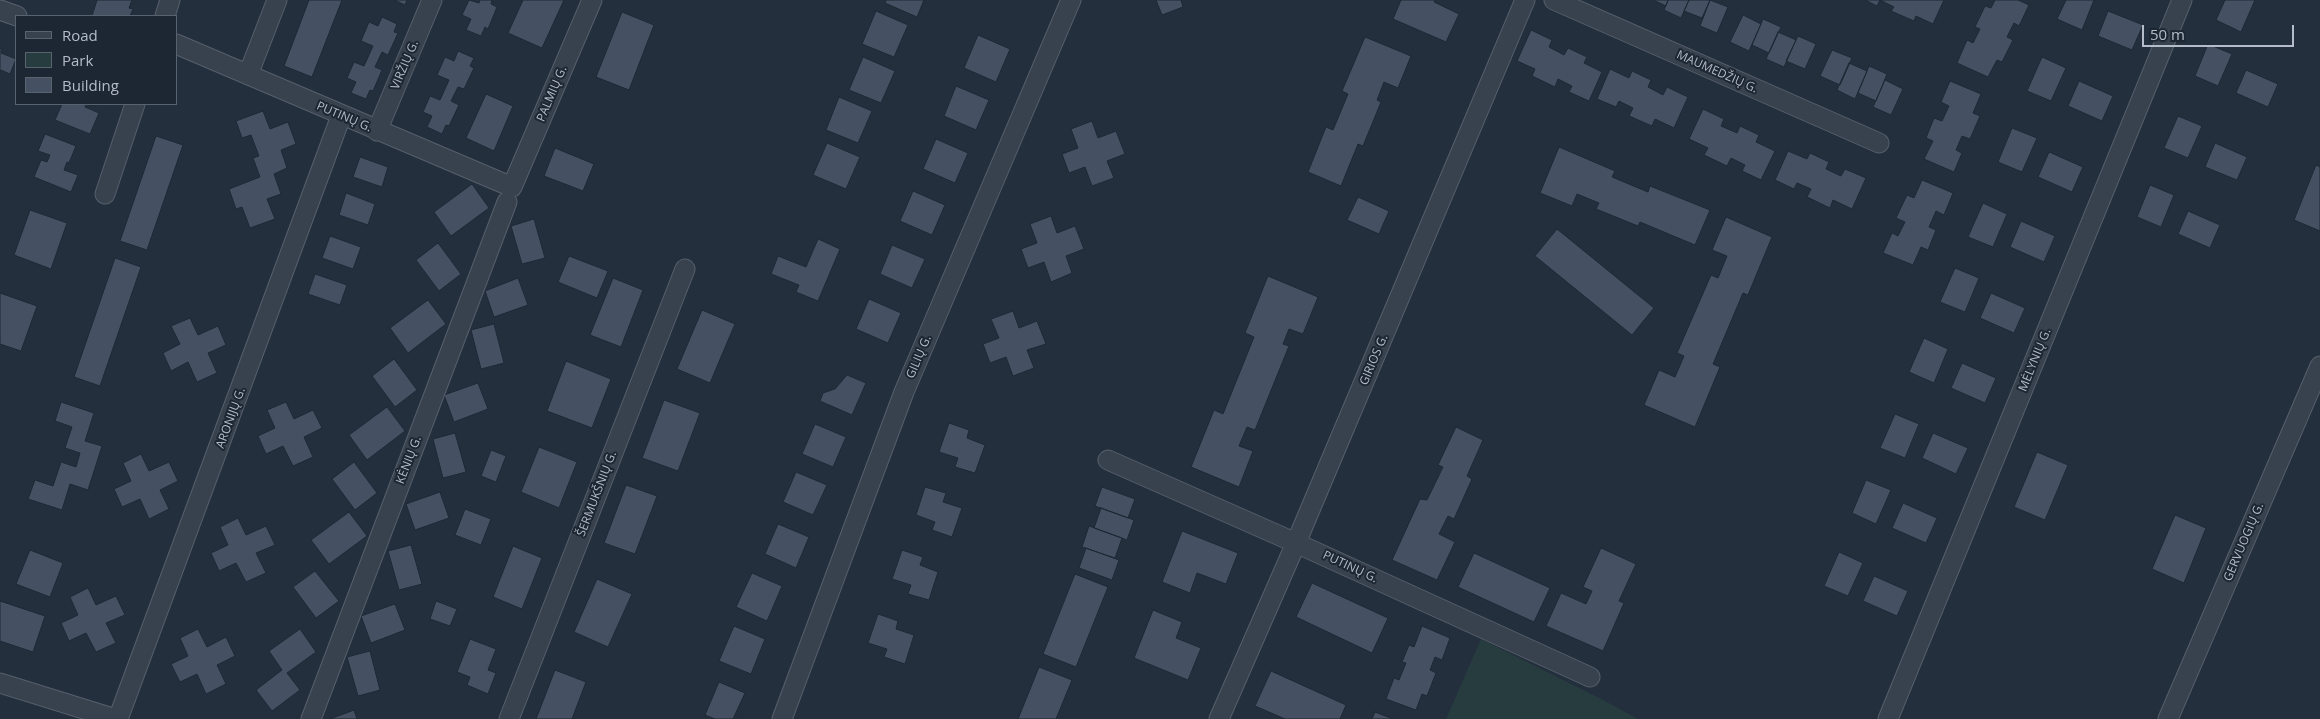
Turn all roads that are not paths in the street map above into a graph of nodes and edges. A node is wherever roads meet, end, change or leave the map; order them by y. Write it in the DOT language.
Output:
graph roads {
  1 [pos="170,0"];
  2 [pos="277,0"];
  3 [pos="432,0"];
  4 [pos="592,0"];
  5 [pos="1072,0"];
  6 [pos="1525,0"];
  7 [pos="1554,0"];
  8 [pos="2182,0"];
  9 [pos="0,10"];
  10 [pos="15,15"];
  11 [pos="165,15"];
  12 [pos="178,45"];
  13 [pos="248,76"];
  14 [pos="135,105"];
  15 [pos="341,116"];
  16 [pos="377,131"];
  17 [pos="1879,144"];
  18 [pos="105,194"];
  19 [pos="510,194"];
  20 [pos="685,269"];
  21 [pos="2320,366"];
  22 [pos="1108,460"];
  23 [pos="1296,543"];
  24 [pos="1590,677"];
  25 [pos="0,683"];
  26 [pos="117,719"];
  27 [pos="311,719"];
  28 [pos="508,719"];
  29 [pos="782,719"];
  30 [pos="1219,719"];
  31 [pos="1888,719"];
  32 [pos="2168,719"];
  1 -- 11 [label="street"];
  2 -- 13 [label="street"];
  3 -- 16 [label="street, VIRŽIŲ G."];
  4 -- 19 [label="street, PALMIŲ G."];
  5 -- 29 [label="street, GILIŲ G."];
  6 -- 23 [label="street, GIRIOS G."];
  7 -- 17 [label="street, MAUMEDŽIŲ G."];
  8 -- 31 [label="street, MĖLYNIŲ G."];
  9 -- 10 [label="street"];
  12 -- 13 [label="street, PUTINŲ G."];
  13 -- 15 [label="street, PUTINŲ G."];
  14 -- 18 [label="street"];
  15 -- 16 [label="street, PUTINŲ G."];
  15 -- 26 [label="street, ARONIJŲ G."];
  16 -- 19 [label="street, PUTINŲ G."];
  19 -- 27 [label="street, KĖNIŲ G."];
  20 -- 28 [label="street, ŠERMUKŠNIŲ G."];
  21 -- 32 [label="street, GERVUOGIŲ G."];
  22 -- 23 [label="street, PUTINŲ G."];
  23 -- 24 [label="street, PUTINŲ G."];
  23 -- 30 [label="street, GIRIOS G."];
  25 -- 26 [label="street"];
}
